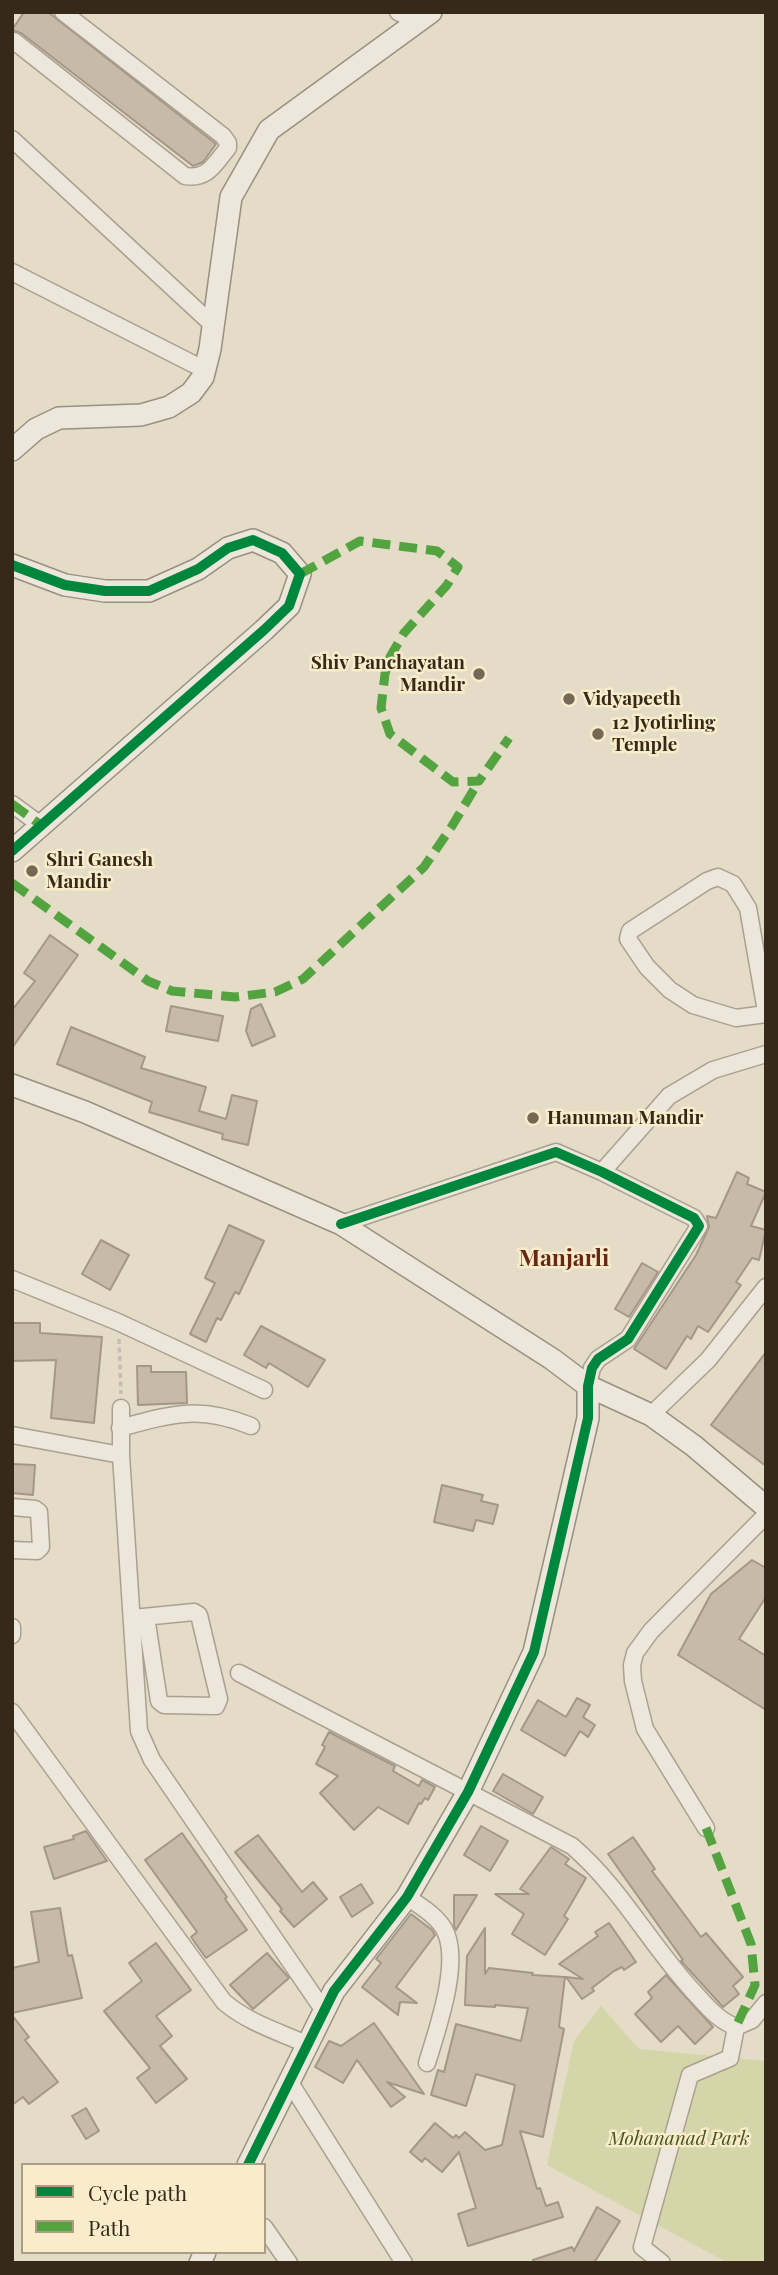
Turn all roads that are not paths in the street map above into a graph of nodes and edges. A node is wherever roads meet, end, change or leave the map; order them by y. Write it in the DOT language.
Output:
graph roads {
  1 [pos="63,12"];
  2 [pos="398,12"];
  3 [pos="424,17"];
  4 [pos="14,41"];
  5 [pos="12,139"];
  6 [pos="12,272"];
  7 [pos="214,326"];
  8 [pos="205,370"];
  9 [pos="12,450"];
  10 [pos="12,565"];
  11 [pos="12,804"];
  12 [pos="41,826"];
  13 [pos="12,851"];
  14 [pos="766,1012"];
  15 [pos="766,1054"];
  16 [pos="12,1085"];
  17 [pos="602,1172"];
  18 [pos="341,1224"];
  19 [pos="12,1279"];
  20 [pos="766,1287"];
  21 [pos="589,1385"];
  22 [pos="264,1390"];
  23 [pos="121,1408"];
  24 [pos="651,1415"];
  25 [pos="251,1426"];
  26 [pos="120,1427"];
  27 [pos="12,1435"];
  28 [pos="121,1455"];
  29 [pos="12,1507"];
  30 [pos="766,1507"];
  31 [pos="766,1515"];
  32 [pos="12,1550"];
  33 [pos="139,1617"];
  34 [pos="12,1627"];
  35 [pos="12,1635"];
  36 [pos="239,1673"];
  37 [pos="12,1712"];
  38 [pos="468,1792"];
  39 [pos="706,1828"];
  40 [pos="407,1897"];
  41 [pos="766,2003"];
  42 [pos="324,2011"];
  43 [pos="736,2027"];
  44 [pos="306,2044"];
  45 [pos="427,2063"];
  46 [pos="289,2081"];
  47 [pos="249,2163"];
  48 [pos="266,2230"];
  49 [pos="289,2263"];
  50 [pos="404,2263"];
  51 [pos="662,2263"];
  1 -- 4 [label="street"];
  2 -- 3 [label="street"];
  3 -- 7 [label="street"];
  5 -- 7 [label="street"];
  6 -- 8 [label="street"];
  7 -- 8 [label="street"];
  8 -- 9 [label="street"];
  10 -- 12 [label="street"];
  11 -- 12 [label="street"];
  12 -- 13 [label="street"];
  14 -- 14 [label="street"];
  15 -- 17 [label="street"];
  16 -- 18 [label="street"];
  17 -- 18 [label="street"];
  17 -- 21 [label="street"];
  18 -- 21 [label="street"];
  19 -- 22 [label="street"];
  20 -- 24 [label="street"];
  21 -- 24 [label="street"];
  21 -- 38 [label="street"];
  23 -- 26 [label="street"];
  24 -- 30 [label="street"];
  25 -- 26 [label="street"];
  26 -- 28 [label="street"];
  27 -- 28 [label="street"];
  28 -- 33 [label="street"];
  29 -- 32 [label="street"];
  31 -- 39 [label="street"];
  33 -- 33 [label="street"];
  33 -- 42 [label="street"];
  34 -- 35 [label="street"];
  36 -- 38 [label="street"];
  37 -- 44 [label="street"];
  38 -- 40 [label="street"];
  38 -- 43 [label="street"];
  40 -- 42 [label="street"];
  40 -- 45 [label="street"];
  41 -- 43 [label="street"];
  42 -- 44 [label="street"];
  43 -- 51 [label="street"];
  44 -- 46 [label="street"];
  46 -- 47 [label="street"];
  46 -- 50 [label="street"];
  48 -- 49 [label="street"];
}
